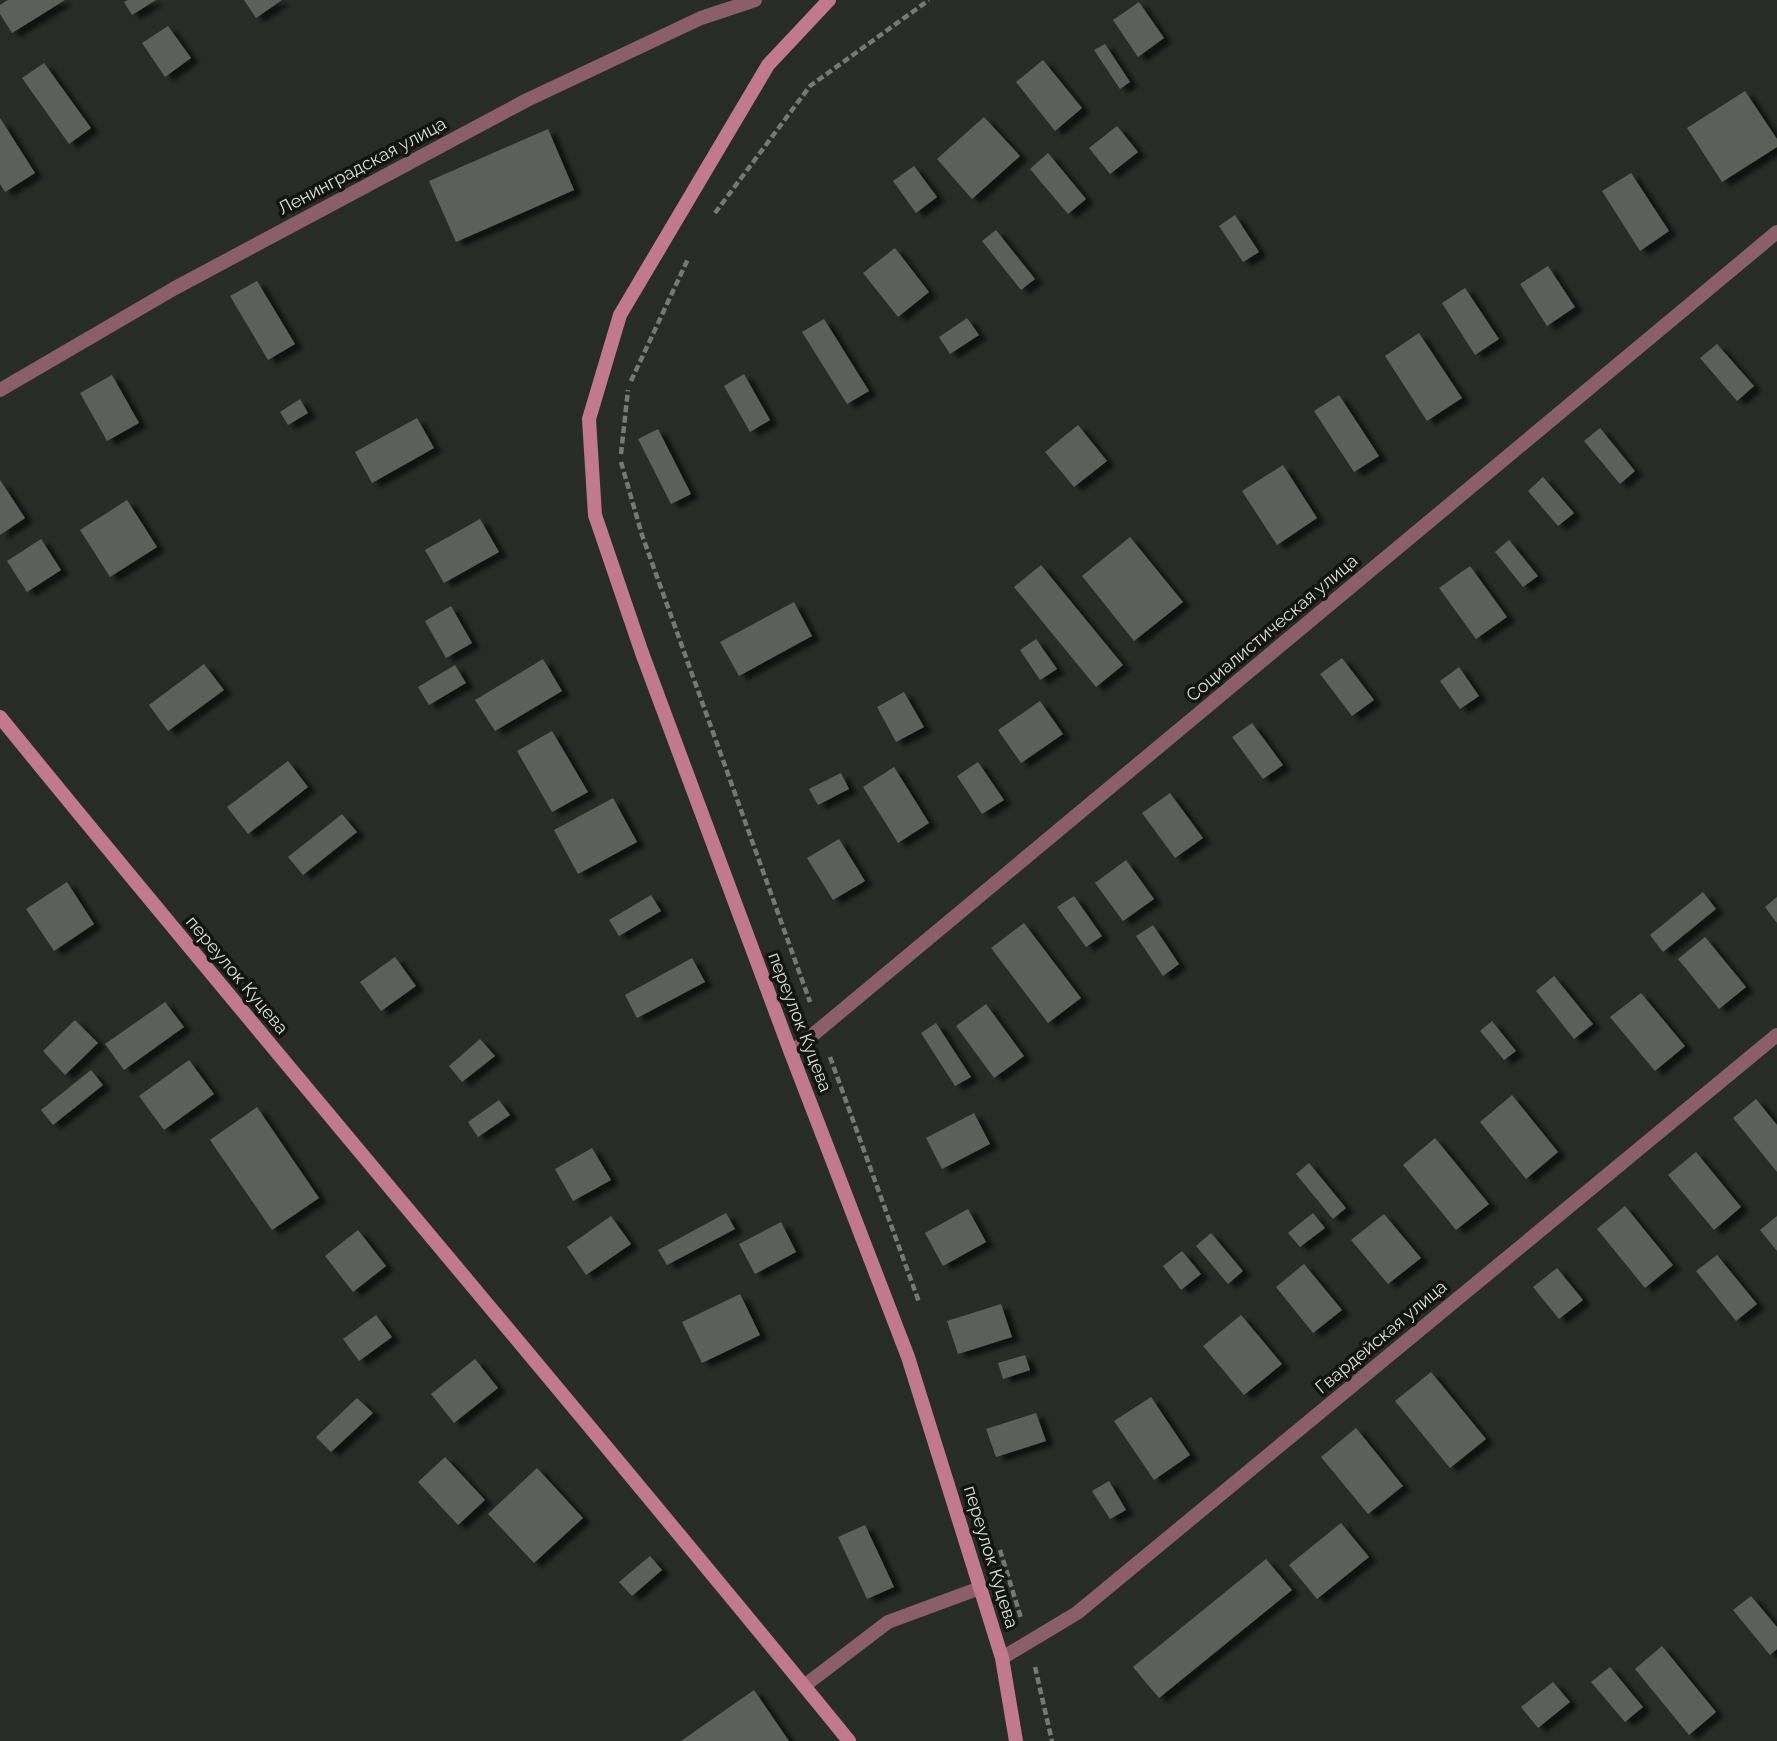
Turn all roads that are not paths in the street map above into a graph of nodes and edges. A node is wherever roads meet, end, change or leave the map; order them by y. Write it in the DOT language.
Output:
graph roads {
  1 [pos="755,0"];
  2 [pos="829,0"];
  3 [pos="1777,232"];
  4 [pos="0,390"];
  5 [pos="0,717"];
  6 [pos="1777,1035"];
  7 [pos="791,1053"];
  8 [pos="980,1588"];
  9 [pos="1002,1658"];
  10 [pos="804,1686"];
  11 [pos="849,1741"];
  12 [pos="1016,1741"];
  1 -- 4 [label="street, Ленинградская улица"];
  2 -- 7 [label="street, переулок Куцева"];
  3 -- 7 [label="street, Социалистическая улица"];
  5 -- 10 [label="street, переулок Куцева"];
  6 -- 9 [label="street, Гвардейская улица"];
  7 -- 8 [label="street, переулок Куцева"];
  8 -- 9 [label="street, переулок Куцева"];
  8 -- 10 [label="street"];
  9 -- 12 [label="street, переулок Куцева"];
  10 -- 11 [label="street, переулок Куцева"];
}
